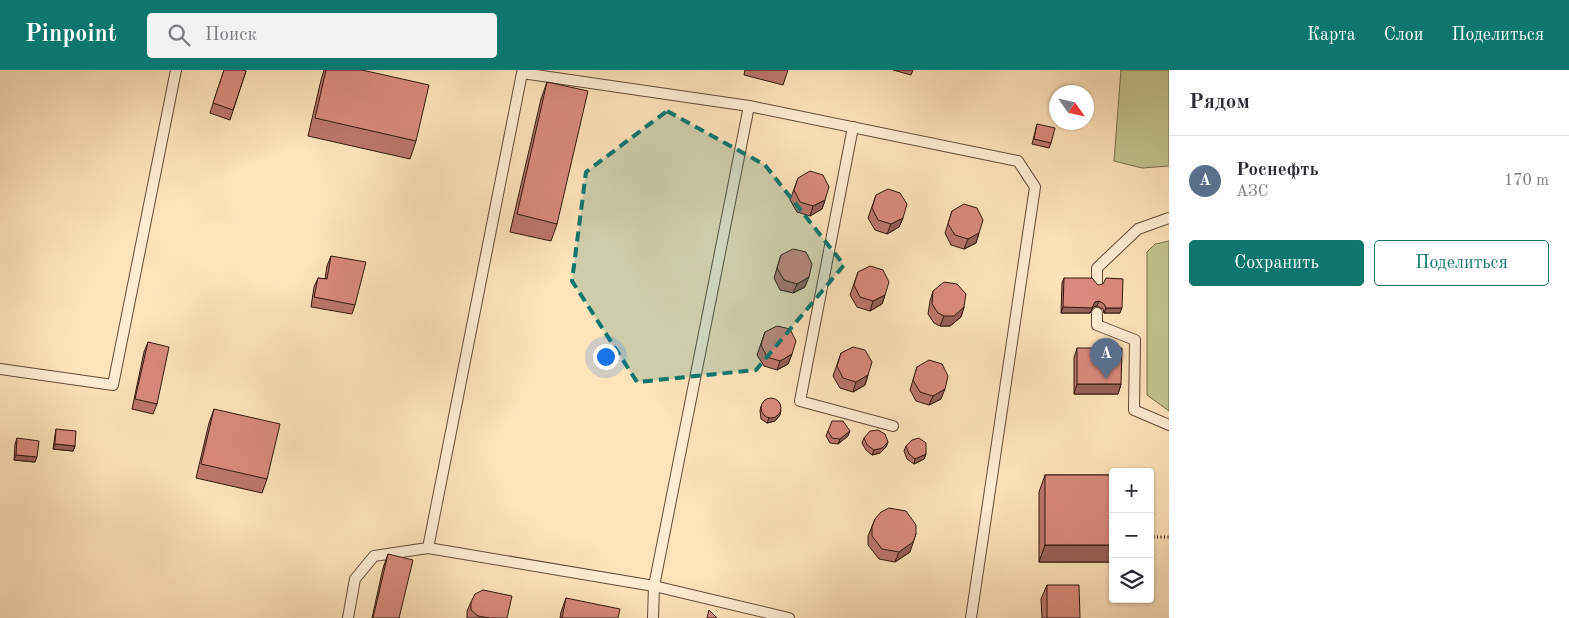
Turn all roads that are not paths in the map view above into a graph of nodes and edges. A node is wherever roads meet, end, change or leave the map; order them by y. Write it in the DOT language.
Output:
graph roads {
  1 [pos="176,70"];
  2 [pos="520,72"];
  3 [pos="749,106"];
  4 [pos="854,127"];
  5 [pos="1169,218"];
  6 [pos="1097,283"];
  7 [pos="1097,313"];
  8 [pos="0,369"];
  9 [pos="1169,425"];
  10 [pos="893,426"];
  11 [pos="428,548"];
  12 [pos="654,586"];
  13 [pos="348,618"];
  14 [pos="654,618"];
  15 [pos="789,618"];
  16 [pos="971,618"];
  1 -- 8 [label="lane"];
  2 -- 3 [label="lane"];
  2 -- 11 [label="lane"];
  3 -- 4 [label="lane"];
  3 -- 12 [label="lane"];
  4 -- 10 [label="lane"];
  4 -- 16 [label="lane"];
  5 -- 6 [label="lane"];
  7 -- 9 [label="lane"];
  11 -- 12 [label="lane"];
  11 -- 13 [label="lane"];
  12 -- 14 [label="lane"];
  12 -- 15 [label="lane"];
}
